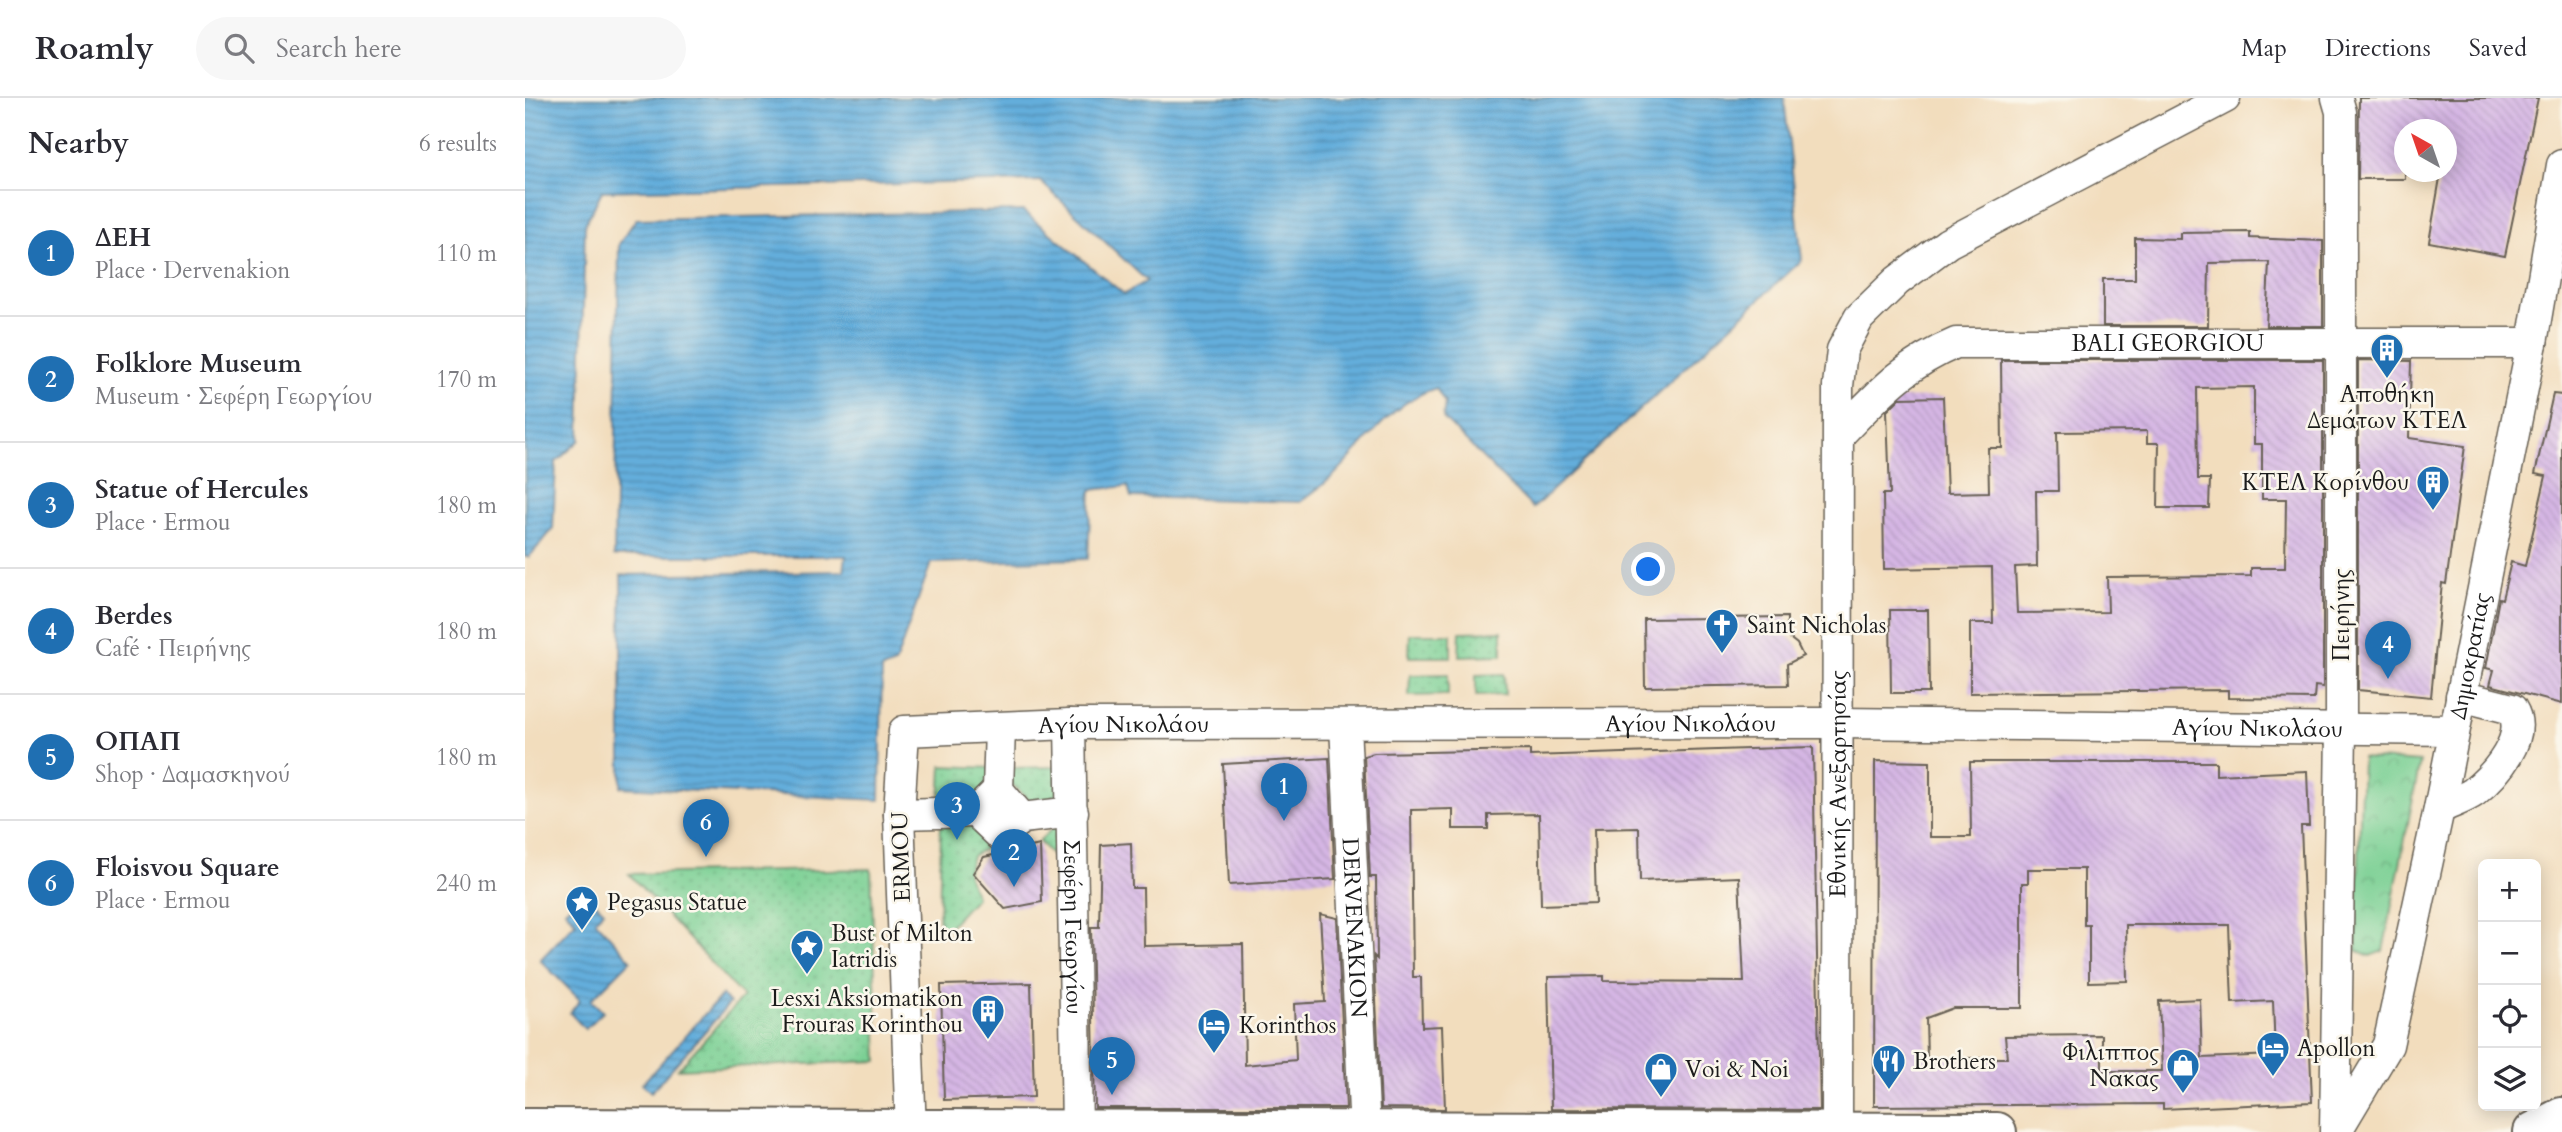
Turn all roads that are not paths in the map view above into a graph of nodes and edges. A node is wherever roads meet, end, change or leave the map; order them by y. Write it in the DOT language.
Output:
graph roads {
  1 [pos="2225,98"];
  2 [pos="2337,98"];
  3 [pos="2562,165"];
  4 [pos="2341,343"];
  5 [pos="2532,343"];
  6 [pos="1839,435"];
  7 [pos="2461,696"];
  8 [pos="1838,723"];
  9 [pos="1070,724"];
  10 [pos="1345,725"];
  11 [pos="1000,728"];
  12 [pos="927,729"];
  13 [pos="2341,729"];
  14 [pos="2454,730"];
  15 [pos="998,790"];
  16 [pos="2439,808"];
  17 [pos="976,812"];
  18 [pos="1073,813"];
  19 [pos="899,814"];
  20 [pos="1022,818"];
  21 [pos="2562,1117"];
  22 [pos="525,1128"];
  23 [pos="1077,1129"];
  24 [pos="563,1130"];
  25 [pos="614,1130"];
  26 [pos="911,1130"];
  27 [pos="1365,1131"];
  28 [pos="1837,1132"];
  29 [pos="1997,1132"];
  30 [pos="2335,1132"];
  31 [pos="2533,1132"];
  1 -- 6 [label="street, Εθνικής Ανεξαρτησίας"];
  2 -- 4 [label="street, Πειρήνης"];
  3 -- 5 [label="street, Δημοκρατίας"];
  4 -- 5 [label="street, BALI GEORGIOU"];
  4 -- 6 [label="street, BALI GEORGIOU"];
  4 -- 13 [label="street, Πειρήνης"];
  5 -- 7 [label="street, Δημοκρατίας"];
  6 -- 8 [label="street, Εθνικής Ανεξαρτησίας"];
  7 -- 14 [label="street, Δημοκρατίας"];
  7 -- 16 [label="street"];
  8 -- 10 [label="street, Αγίου Νικολάου"];
  8 -- 13 [label="street, Αγίου Νικολάου"];
  8 -- 28 [label="street, Εθνικής Ανεξαρτησίας"];
  9 -- 10 [label="street, Αγίου Νικολάου"];
  9 -- 11 [label="street, Αγίου Νικολάου"];
  9 -- 18 [label="street, Σεφέρη Γεωργίου"];
  10 -- 27 [label="street, DERVENAKION"];
  11 -- 12 [label="street, Αγίου Νικολάου"];
  11 -- 15 [label="street"];
  12 -- 19 [label="street, ERMOU"];
  13 -- 14 [label="street, Αγίου Νικολάου"];
  13 -- 30 [label="street, Πειρήνης"];
  14 -- 16 [label="street, Δημοκρατίας"];
  15 -- 17 [label="street"];
  15 -- 20 [label="street"];
  16 -- 30 [label="street, Δημοκρατίας"];
  17 -- 19 [label="street"];
  17 -- 20 [label="street"];
  18 -- 20 [label="street"];
  18 -- 23 [label="street, Σεφέρη Γεωργίου"];
  19 -- 26 [label="street, ERMOU"];
  21 -- 31 [label="main road"];
  22 -- 24 [label="main road"];
  23 -- 26 [label="main road"];
  23 -- 27 [label="main road"];
  24 -- 25 [label="main road"];
  25 -- 26 [label="main road"];
  27 -- 28 [label="main road"];
  28 -- 29 [label="main road"];
}
